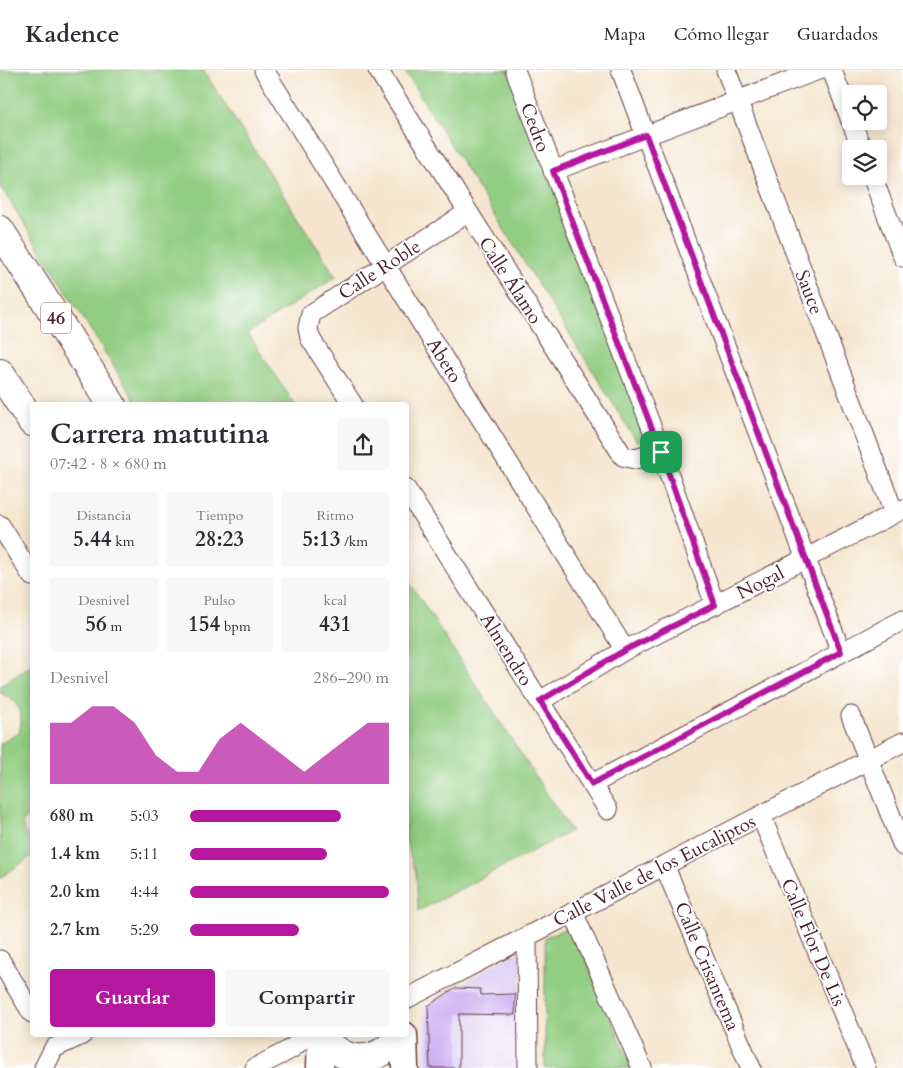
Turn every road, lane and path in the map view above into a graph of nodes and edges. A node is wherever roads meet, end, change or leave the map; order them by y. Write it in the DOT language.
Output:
graph roads {
  1 [pos="264,70"];
  2 [pos="378,70"];
  3 [pos="515,70"];
  4 [pos="621,70"];
  5 [pos="726,70"];
  6 [pos="818,70"];
  7 [pos="832,70"];
  8 [pos="842,97"];
  9 [pos="737,100"];
  10 [pos="646,135"];
  11 [pos="553,171"];
  12 [pos="875,185"];
  13 [pos="468,212"];
  14 [pos="0,230"];
  15 [pos="903,257"];
  16 [pos="385,265"];
  17 [pos="0,373"];
  18 [pos="110,402"];
  19 [pos="351,402"];
  20 [pos="30,419"];
  21 [pos="661,452"];
  22 [pos="409,494"];
  23 [pos="899,511"];
  24 [pos="0,524"];
  25 [pos="806,558"];
  26 [pos="30,573"];
  27 [pos="715,605"];
  28 [pos="903,620"];
  29 [pos="625,650"];
  30 [pos="841,652"];
  31 [pos="540,701"];
  32 [pos="851,716"];
  33 [pos="903,742"];
  34 [pos="869,759"];
  35 [pos="592,784"];
  36 [pos="608,810"];
  37 [pos="761,816"];
  38 [pos="903,846"];
  39 [pos="664,865"];
  40 [pos="573,912"];
  41 [pos="528,936"];
  42 [pos="0,960"];
  43 [pos="409,998"];
  44 [pos="30,1010"];
  45 [pos="73,1037"];
  46 [pos="50,1042"];
  47 [pos="396,1046"];
  48 [pos="322,1047"];
  49 [pos="44,1068"];
  50 [pos="255,1068"];
  51 [pos="405,1068"];
  52 [pos="528,1068"];
  53 [pos="642,1068"];
  54 [pos="751,1068"];
  55 [pos="866,1068"];
  1 -- 16 [label="street, Abeto"];
  2 -- 13 [label="street, Calle Álamo"];
  3 -- 11 [label="street, Cedro"];
  4 -- 10 [label="street"];
  5 -- 9 [label="street, Sauce"];
  6 -- 9 [label="street"];
  7 -- 8 [label="street"];
  9 -- 10 [label="street"];
  9 -- 23 [label="street, Sauce"];
  10 -- 11 [label="street"];
  10 -- 25 [label="street"];
  11 -- 21 [label="street, Cedro"];
  12 -- 15 [label="street"];
  13 -- 16 [label="street, Calle Roble"];
  13 -- 21 [label="street, Calle Álamo"];
  14 -- 18 [label="main road, 46"];
  16 -- 19 [label="street, Calle Roble"];
  16 -- 29 [label="street, Abeto"];
  17 -- 20 [label="main road"];
  21 -- 27 [label="street, Cedro"];
  22 -- 31 [label="street, Almendro"];
  23 -- 25 [label="street, Nogal"];
  24 -- 26 [label="street"];
  25 -- 27 [label="street, Nogal"];
  25 -- 30 [label="street"];
  27 -- 29 [label="street, Nogal"];
  28 -- 30 [label="street"];
  29 -- 31 [label="street, Nogal"];
  30 -- 35 [label="street"];
  31 -- 35 [label="street, Almendro"];
  32 -- 34 [label="street"];
  33 -- 34 [label="street, Calle Valle de los Eucaliptos"];
  34 -- 37 [label="street, Calle Valle de los Eucaliptos"];
  34 -- 38 [label="street"];
  35 -- 36 [label="street, Almendro"];
  37 -- 39 [label="street, Calle Valle de los Eucaliptos"];
  37 -- 55 [label="street, Calle Flor De Lis"];
  39 -- 40 [label="street, Calle Valle de los Eucaliptos"];
  39 -- 54 [label="street, Calle Crisantema"];
  40 -- 41 [label="street, Calle Valle de los Eucaliptos"];
  40 -- 53 [label="street"];
  41 -- 43 [label="street, Calle Valle de los Eucaliptos"];
  41 -- 52 [label="street"];
  42 -- 44 [label="street"];
  45 -- 46 [label="street"];
  46 -- 49 [label="street"];
  47 -- 48 [label="main road"];
  47 -- 51 [label="street"];
  48 -- 50 [label="street"];
}
